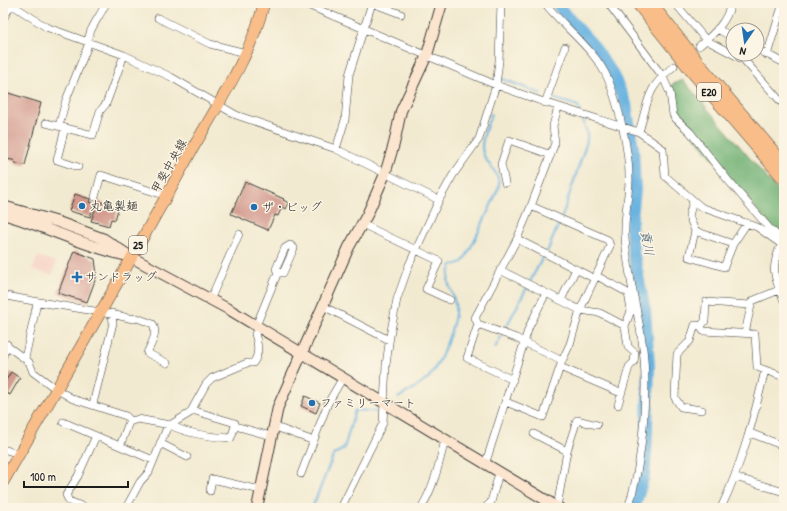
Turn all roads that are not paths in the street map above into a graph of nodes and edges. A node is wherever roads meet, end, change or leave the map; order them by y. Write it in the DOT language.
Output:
graph roads {
  1 [pos="106,3"];
  2 [pos="264,3"];
  3 [pos="303,3"];
  4 [pos="442,3"];
  5 [pos="501,3"];
  6 [pos="545,3"];
  7 [pos="608,3"];
  8 [pos="638,3"];
  9 [pos="650,3"];
  10 [pos="675,3"];
  11 [pos="731,3"];
  12 [pos="783,3"];
  13 [pos="12,4"];
  14 [pos="400,14"];
  15 [pos="158,18"];
  16 [pos="3,19"];
  17 [pos="717,29"];
  18 [pos="363,30"];
  19 [pos="725,33"];
  20 [pos="706,40"];
  21 [pos="87,41"];
  22 [pos="699,46"];
  23 [pos="565,47"];
  24 [pos="246,53"];
  25 [pos="124,55"];
  26 [pos="427,55"];
  27 [pos="767,55"];
  28 [pos="784,63"];
  29 [pos="674,66"];
  30 [pos="662,76"];
  31 [pos="498,86"];
  32 [pos="545,103"];
  33 [pos="217,105"];
  34 [pos="784,105"];
  35 [pos="558,107"];
  36 [pos="46,123"];
  37 [pos="62,127"];
  38 [pos="622,127"];
  39 [pos="639,132"];
  40 [pos="336,149"];
  41 [pos="551,155"];
  42 [pos="784,165"];
  43 [pos="78,166"];
  44 [pos="386,174"];
  45 [pos="784,178"];
  46 [pos="505,183"];
  47 [pos="167,196"];
  48 [pos="95,197"];
  49 [pos="439,200"];
  50 [pos="693,201"];
  51 [pos="3,206"];
  52 [pos="532,206"];
  53 [pos="3,214"];
  54 [pos="746,223"];
  55 [pos="362,224"];
  56 [pos="695,231"];
  57 [pos="239,234"];
  58 [pos="517,239"];
  59 [pos="783,241"];
  60 [pos="733,244"];
  61 [pos="416,249"];
  62 [pos="131,257"];
  63 [pos="576,269"];
  64 [pos="500,270"];
  65 [pos="278,272"];
  66 [pos="596,278"];
  67 [pos="779,290"];
  68 [pos="546,293"];
  69 [pos="3,295"];
  70 [pos="210,300"];
  71 [pos="450,300"];
  72 [pos="561,300"];
  73 [pos="784,301"];
  74 [pos="38,303"];
  75 [pos="750,305"];
  76 [pos="323,306"];
  77 [pos="580,310"];
  78 [pos="101,311"];
  79 [pos="112,314"];
  80 [pos="478,324"];
  81 [pos="257,326"];
  82 [pos="625,326"];
  83 [pos="701,326"];
  84 [pos="745,333"];
  85 [pos="389,340"];
  86 [pos="524,342"];
  87 [pos="5,343"];
  88 [pos="301,354"];
  89 [pos="3,356"];
  90 [pos="25,358"];
  91 [pos="167,363"];
  92 [pos="561,364"];
  93 [pos="765,370"];
  94 [pos="784,376"];
  95 [pos="342,379"];
  96 [pos="513,380"];
  97 [pos="56,389"];
  98 [pos="621,393"];
  99 [pos="506,402"];
  100 [pos="93,404"];
  101 [pos="385,404"];
  102 [pos="618,405"];
  103 [pos="192,410"];
  104 [pos="702,410"];
  105 [pos="131,421"];
  106 [pos="63,422"];
  107 [pos="169,425"];
  108 [pos="596,425"];
  109 [pos="235,426"];
  110 [pos="272,431"];
  111 [pos="750,433"];
  112 [pos="534,434"];
  113 [pos="96,436"];
  114 [pos="445,440"];
  115 [pos="314,441"];
  116 [pos="160,443"];
  117 [pos="120,446"];
  118 [pos="784,446"];
  119 [pos="3,449"];
  120 [pos="568,450"];
  121 [pos="19,454"];
  122 [pos="186,457"];
  123 [pos="153,460"];
  124 [pos="485,465"];
  125 [pos="499,473"];
  126 [pos="301,474"];
  127 [pos="735,477"];
  128 [pos="3,482"];
  129 [pos="261,490"];
  130 [pos="210,492"];
  131 [pos="784,492"];
  132 [pos="558,507"];
  133 [pos="86,508"];
  134 [pos="126,508"];
  135 [pos="257,508"];
  136 [pos="341,508"];
  137 [pos="421,508"];
  138 [pos="485,508"];
  139 [pos="628,508"];
  140 [pos="721,508"];
  1 -- 21 [label="street"];
  2 -- 24 [label="main road, 甲斐中央線 / 25"];
  3 -- 18 [label="street"];
  4 -- 26 [label="street"];
  5 -- 31 [label="street"];
  6 -- 38 [label="street"];
  7 -- 30 [label="street"];
  8 -- 45 [label="highway, E20"];
  9 -- 42 [label="highway, E20"];
  10 -- 20 [label="street"];
  11 -- 17 [label="street"];
  12 -- 27 [label="street"];
  13 -- 16 [label="street"];
  13 -- 21 [label="street"];
  14 -- 18 [label="street"];
  15 -- 24 [label="street"];
  17 -- 19 [label="street"];
  17 -- 20 [label="street"];
  18 -- 26 [label="street"];
  18 -- 40 [label="street"];
  20 -- 22 [label="street"];
  20 -- 34 [label="street"];
  21 -- 25 [label="street"];
  21 -- 37 [label="street"];
  23 -- 32 [label="street"];
  24 -- 33 [label="main road, 甲斐中央線 / 25"];
  25 -- 33 [label="street"];
  25 -- 37 [label="street"];
  26 -- 31 [label="street"];
  26 -- 44 [label="street"];
  27 -- 28 [label="street"];
  29 -- 30 [label="street"];
  30 -- 39 [label="street"];
  30 -- 59 [label="street"];
  31 -- 32 [label="street"];
  31 -- 49 [label="street"];
  32 -- 35 [label="street"];
  33 -- 40 [label="street"];
  33 -- 47 [label="main road, 甲斐中央線 / 25"];
  35 -- 38 [label="street"];
  35 -- 41 [label="street"];
  36 -- 37 [label="street"];
  37 -- 43 [label="street"];
  38 -- 39 [label="street"];
  38 -- 139 [label="street"];
  39 -- 50 [label="street"];
  40 -- 44 [label="street"];
  41 -- 46 [label="street"];
  41 -- 52 [label="street"];
  44 -- 49 [label="street"];
  44 -- 55 [label="street"];
  47 -- 48 [label="street"];
  47 -- 62 [label="main road, 甲斐中央線 / 25"];
  49 -- 61 [label="street"];
  50 -- 54 [label="street"];
  50 -- 56 [label="street"];
  51 -- 62 [label="street"];
  52 -- 58 [label="street"];
  52 -- 66 [label="street"];
  53 -- 62 [label="street"];
  54 -- 59 [label="street"];
  54 -- 60 [label="street"];
  55 -- 61 [label="street"];
  55 -- 76 [label="street"];
  56 -- 60 [label="street"];
  56 -- 60 [label="street"];
  57 -- 70 [label="street"];
  58 -- 63 [label="street"];
  58 -- 64 [label="street"];
  59 -- 67 [label="street"];
  61 -- 71 [label="street"];
  61 -- 85 [label="street"];
  62 -- 70 [label="street"];
  62 -- 78 [label="main road, 甲斐中央線 / 25"];
  63 -- 66 [label="street"];
  63 -- 72 [label="street"];
  64 -- 68 [label="street"];
  64 -- 80 [label="street"];
  65 -- 81 [label="street"];
  66 -- 77 [label="street"];
  66 -- 82 [label="street"];
  67 -- 73 [label="street"];
  67 -- 75 [label="street"];
  68 -- 72 [label="street"];
  68 -- 86 [label="street"];
  69 -- 74 [label="street"];
  70 -- 81 [label="street"];
  72 -- 77 [label="street"];
  74 -- 78 [label="street"];
  74 -- 90 [label="street"];
  75 -- 83 [label="street"];
  75 -- 84 [label="street"];
  76 -- 85 [label="street"];
  76 -- 88 [label="street"];
  77 -- 82 [label="street"];
  77 -- 92 [label="street"];
  78 -- 79 [label="street"];
  78 -- 97 [label="main road, 甲斐中央線 / 25"];
  79 -- 91 [label="street"];
  79 -- 100 [label="street"];
  80 -- 86 [label="street"];
  80 -- 96 [label="street"];
  81 -- 88 [label="street"];
  81 -- 103 [label="street"];
  82 -- 98 [label="street"];
  83 -- 84 [label="street"];
  83 -- 104 [label="street"];
  84 -- 93 [label="street"];
  85 -- 101 [label="street"];
  86 -- 92 [label="street"];
  86 -- 96 [label="street"];
  87 -- 89 [label="street"];
  87 -- 90 [label="street"];
  88 -- 95 [label="street"];
  88 -- 110 [label="street"];
  90 -- 97 [label="street"];
  92 -- 98 [label="street"];
  92 -- 99 [label="street"];
  93 -- 94 [label="street"];
  93 -- 111 [label="street"];
  95 -- 101 [label="street"];
  95 -- 115 [label="street"];
  96 -- 99 [label="street"];
  97 -- 100 [label="street"];
  97 -- 121 [label="main road, 甲斐中央線 / 25"];
  98 -- 102 [label="street"];
  99 -- 124 [label="street"];
  100 -- 105 [label="street"];
  101 -- 114 [label="street"];
  101 -- 136 [label="street"];
  103 -- 107 [label="street"];
  103 -- 109 [label="street"];
  105 -- 107 [label="street"];
  105 -- 117 [label="street"];
  106 -- 113 [label="street"];
  107 -- 109 [label="street"];
  107 -- 116 [label="street"];
  108 -- 120 [label="street"];
  109 -- 110 [label="street"];
  110 -- 115 [label="street"];
  110 -- 129 [label="street"];
  111 -- 118 [label="street"];
  111 -- 127 [label="street"];
  112 -- 120 [label="street"];
  113 -- 117 [label="street"];
  113 -- 133 [label="street"];
  114 -- 124 [label="street"];
  114 -- 137 [label="street"];
  115 -- 126 [label="street"];
  116 -- 122 [label="street"];
  116 -- 123 [label="street"];
  117 -- 123 [label="street"];
  119 -- 121 [label="street"];
  120 -- 132 [label="street"];
  121 -- 128 [label="main road, 甲斐中央線 / 25"];
  123 -- 134 [label="street"];
  124 -- 125 [label="street"];
  125 -- 132 [label="street"];
  125 -- 138 [label="street"];
  127 -- 131 [label="street"];
  127 -- 140 [label="street"];
  129 -- 130 [label="street"];
  129 -- 135 [label="street"];
}
